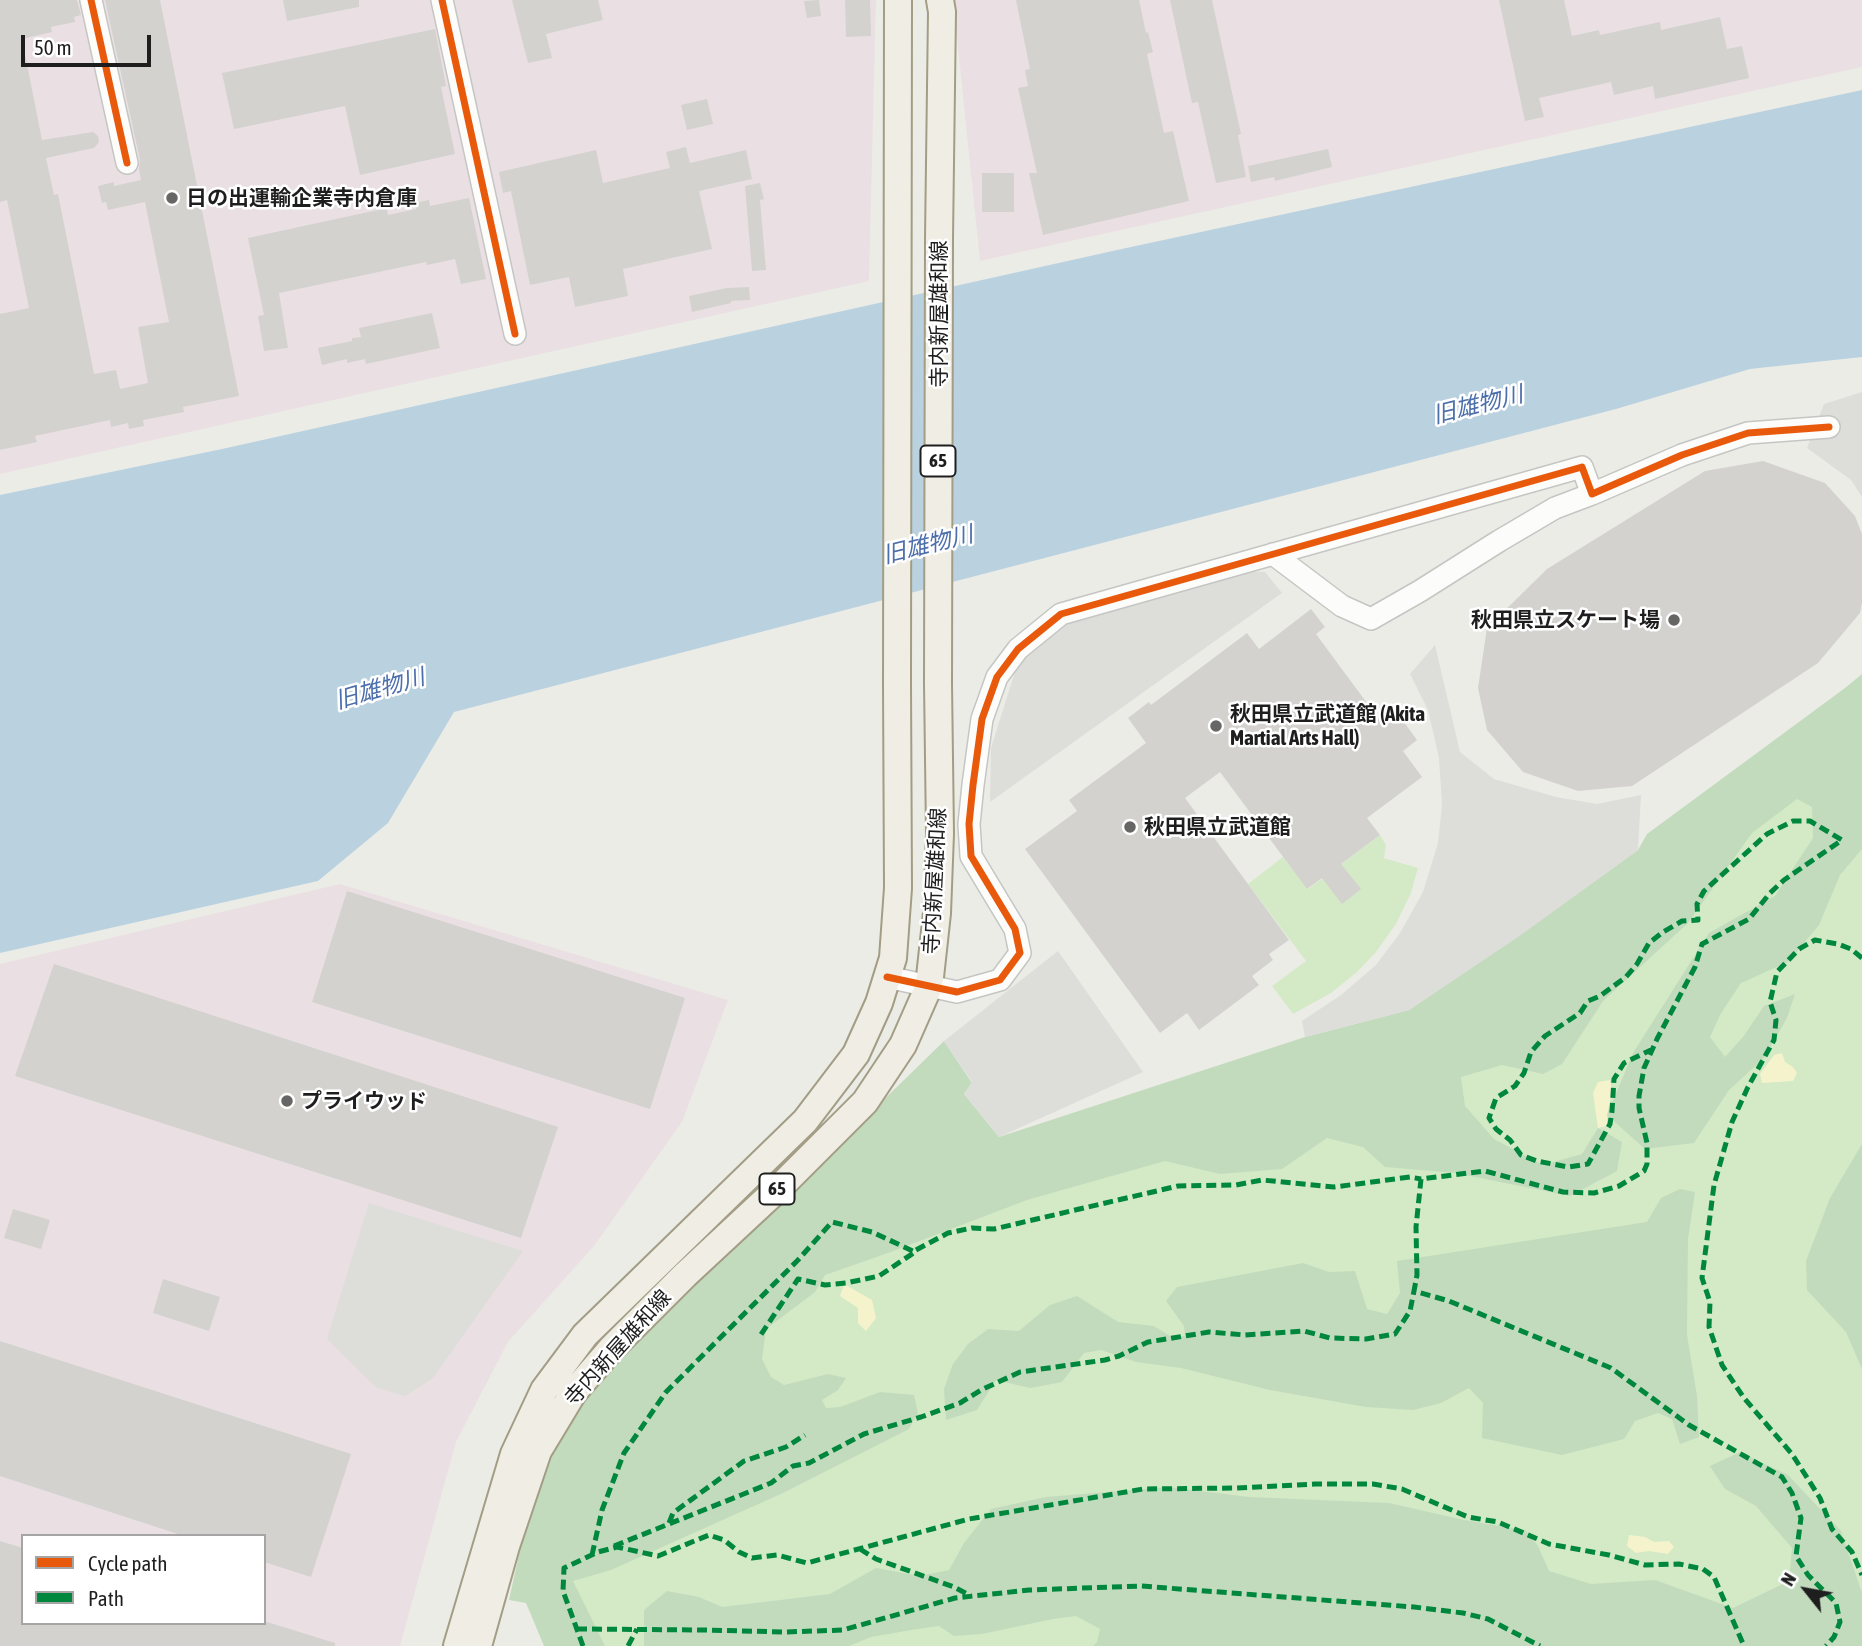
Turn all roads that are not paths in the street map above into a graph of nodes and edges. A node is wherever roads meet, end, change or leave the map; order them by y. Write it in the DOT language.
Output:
graph roads {
  1 [pos="91,0"];
  2 [pos="442,0"];
  3 [pos="898,0"];
  4 [pos="940,0"];
  5 [pos="127,163"];
  6 [pos="515,334"];
  7 [pos="1829,427"];
  8 [pos="1592,494"];
  9 [pos="1273,554"];
  10 [pos="887,977"];
  11 [pos="929,986"];
  12 [pos="457,1646"];
  13 [pos="478,1646"];
  1 -- 5 [label="street"];
  2 -- 6 [label="street"];
  3 -- 10 [label="main road, 寺内新屋雄和線 / 65"];
  4 -- 11 [label="main road, 寺内新屋雄和線 / 65"];
  7 -- 8 [label="street"];
  8 -- 9 [label="street"];
  8 -- 9 [label="street"];
  9 -- 11 [label="street"];
  10 -- 11 [label="street"];
  10 -- 12 [label="main road, 寺内新屋雄和線 / 65"];
  11 -- 13 [label="main road, 寺内新屋雄和線 / 65"];
}
